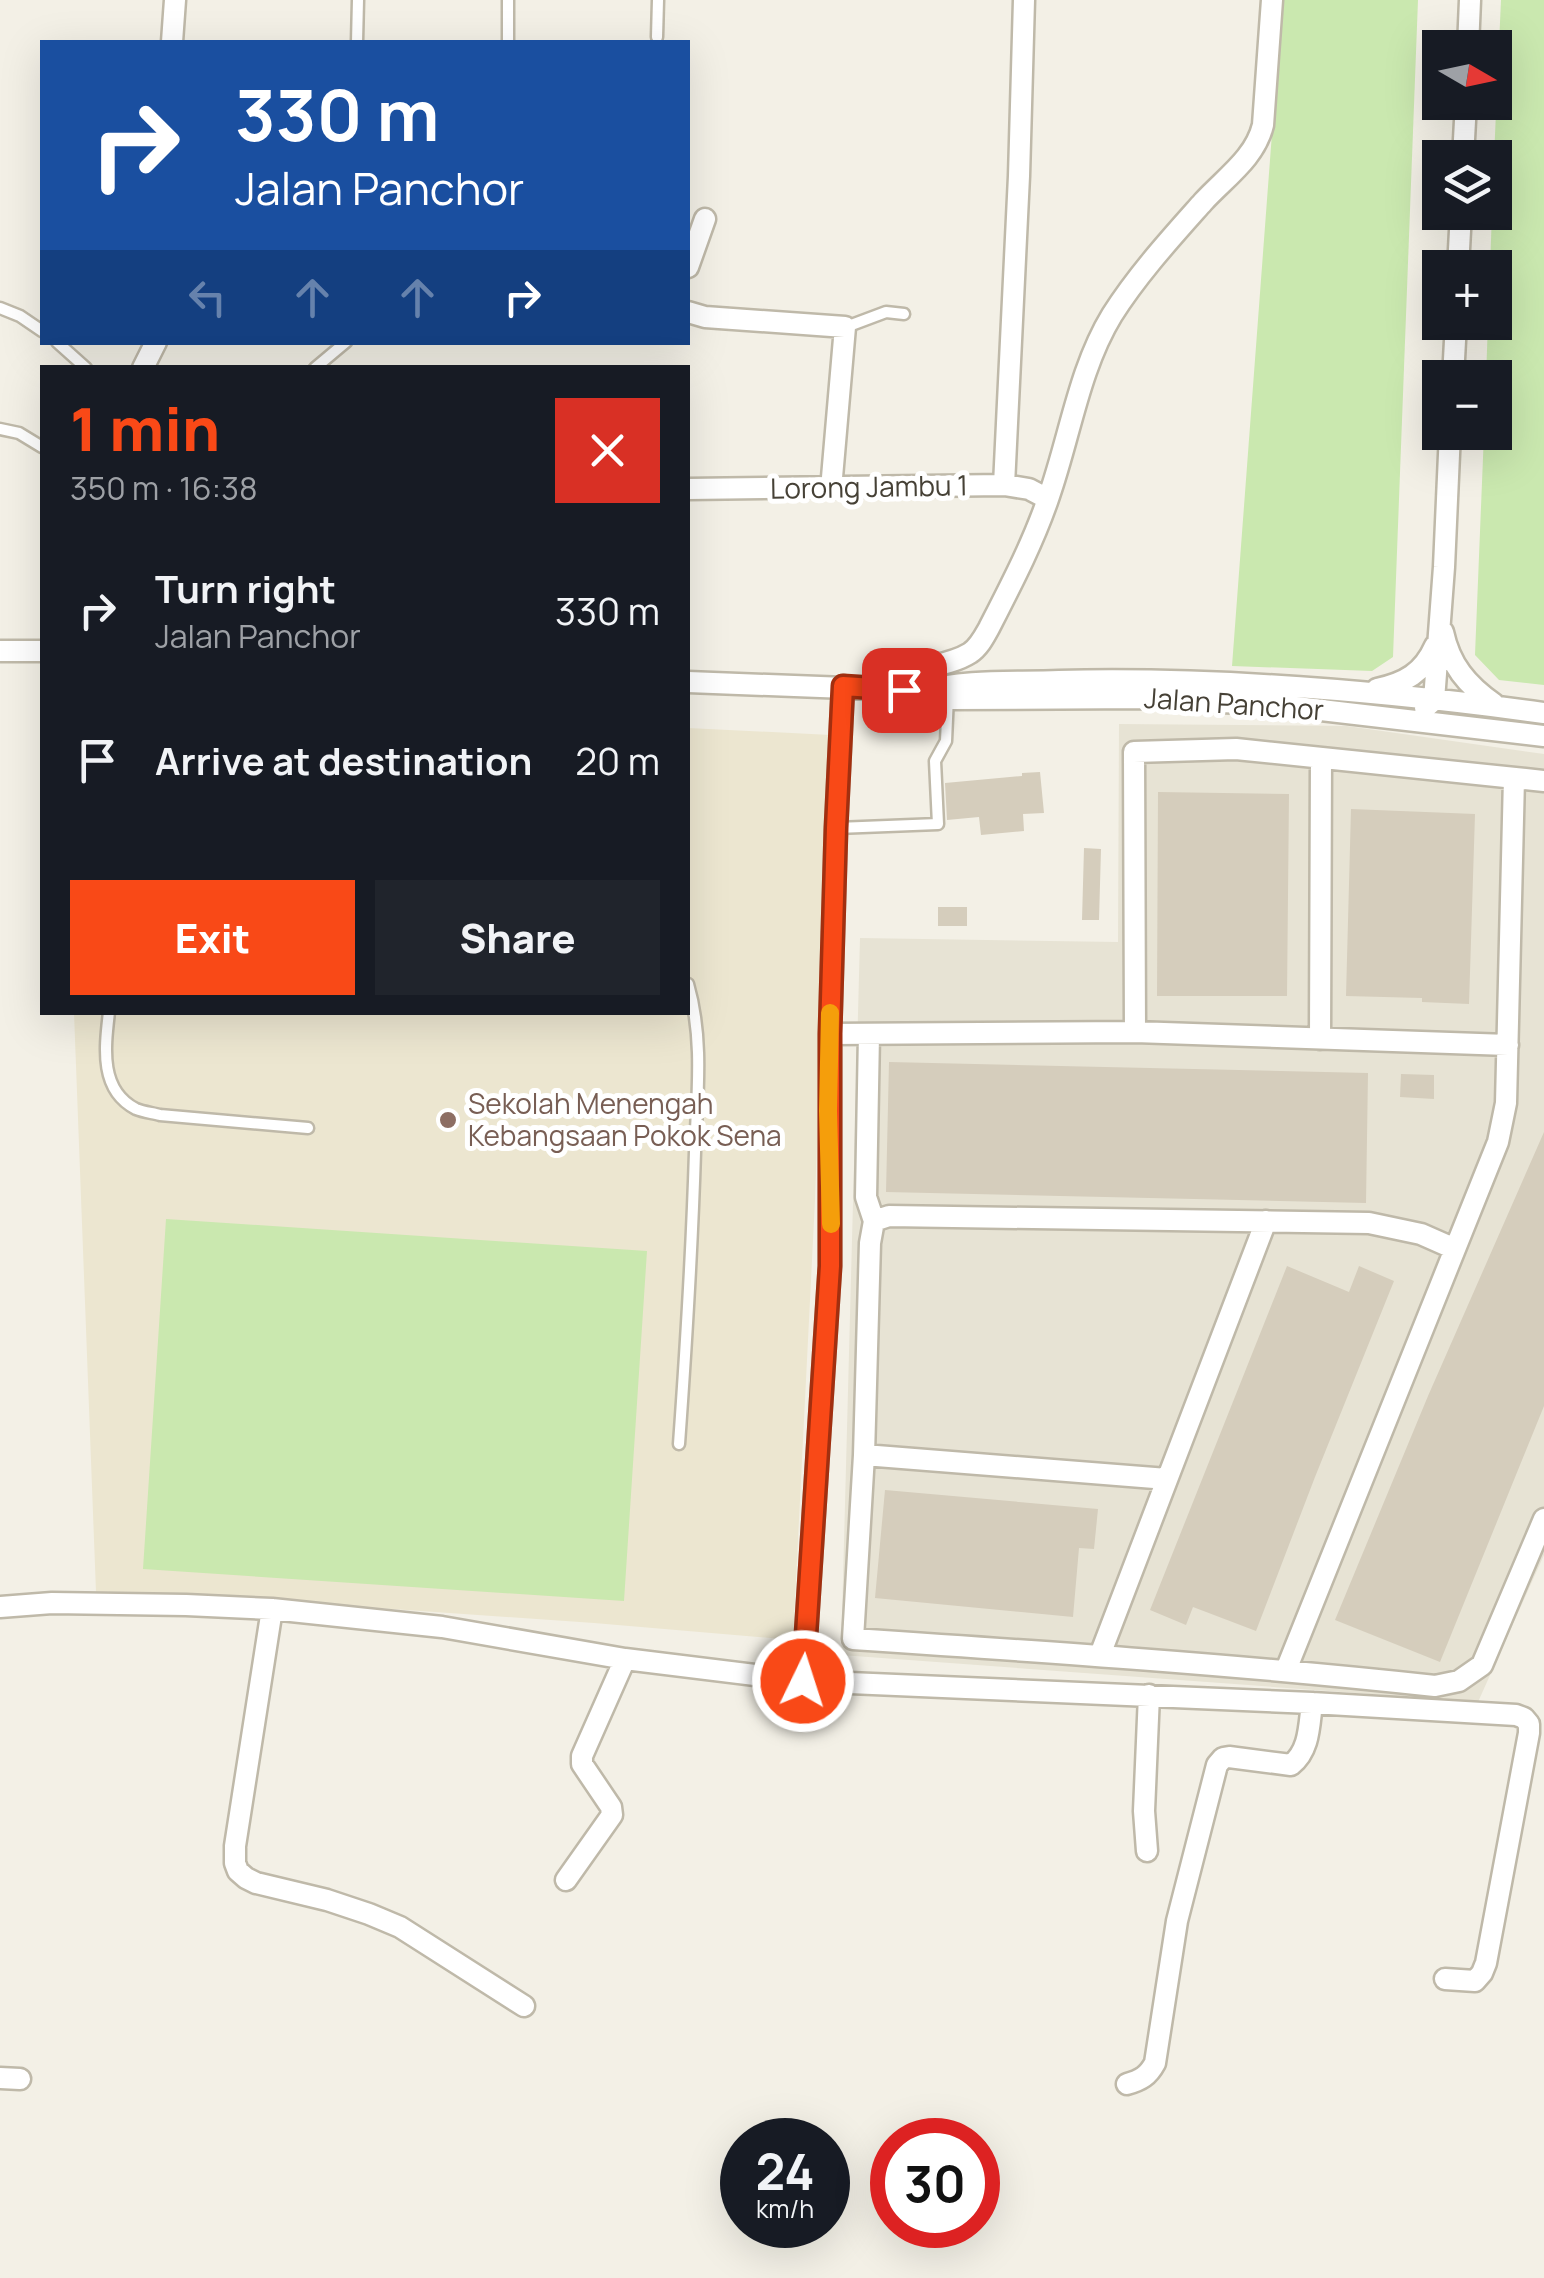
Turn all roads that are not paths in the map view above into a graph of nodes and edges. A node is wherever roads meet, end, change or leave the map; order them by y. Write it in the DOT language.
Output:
graph roads {
  1 [pos="175,0"];
  2 [pos="358,0"];
  3 [pos="508,0"];
  4 [pos="658,0"];
  5 [pos="1024,0"];
  6 [pos="1272,0"];
  7 [pos="1470,0"];
  8 [pos="1469,30"];
  9 [pos="657,37"];
  10 [pos="172,40"];
  11 [pos="357,40"];
  12 [pos="508,40"];
  13 [pos="705,219"];
  14 [pos="690,262"];
  15 [pos="0,308"];
  16 [pos="690,312"];
  17 [pos="904,314"];
  18 [pos="845,327"];
  19 [pos="40,330"];
  20 [pos="60,345"];
  21 [pos="343,345"];
  22 [pos="83,365"];
  23 [pos="319,365"];
  24 [pos="0,429"];
  25 [pos="40,446"];
  26 [pos="1449,450"];
  27 [pos="1004,485"];
  28 [pos="832,488"];
  29 [pos="690,489"];
  30 [pos="1048,499"];
  31 [pos="1440,616"];
  32 [pos="1438,640"];
  33 [pos="40,651"];
  34 [pos="0,652"];
  35 [pos="690,682"];
  36 [pos="843,686"];
  37 [pos="883,690"];
  38 [pos="948,692"];
  39 [pos="1360,692"];
  40 [pos="1434,700"];
  41 [pos="1497,706"];
  42 [pos="1544,713"];
  43 [pos="1395,719"];
  44 [pos="1472,729"];
  45 [pos="1544,736"];
  46 [pos="1322,758"];
  47 [pos="1514,778"];
  48 [pos="1544,781"];
  49 [pos="836,828"];
  50 [pos="690,991"];
  51 [pos="109,1015"];
  52 [pos="1135,1032"];
  53 [pos="830,1034"];
  54 [pos="869,1034"];
  55 [pos="1320,1039"];
  56 [pos="1508,1045"];
  57 [pos="308,1128"];
  58 [pos="874,1221"];
  59 [pos="1266,1222"];
  60 [pos="1455,1249"];
  61 [pos="679,1444"];
  62 [pos="864,1455"];
  63 [pos="1167,1480"];
  64 [pos="1544,1519"];
  65 [pos="0,1607"];
  66 [pos="272,1610"];
  67 [pos="1100,1655"];
  68 [pos="625,1659"];
  69 [pos="1286,1670"];
  70 [pos="803,1681"];
  71 [pos="1150,1695"];
  72 [pos="1312,1703"];
  73 [pos="1147,1851"];
  74 [pos="566,1880"];
  75 [pos="1446,1979"];
  76 [pos="524,2006"];
  77 [pos="1127,2084"];
  1 -- 10 [label="street"];
  2 -- 11 [label="lane"];
  3 -- 12 [label="lane"];
  4 -- 9 [label="lane"];
  5 -- 27 [label="street"];
  6 -- 30 [label="street"];
  7 -- 8 [label="street"];
  13 -- 14 [label="street"];
  15 -- 19 [label="lane"];
  16 -- 18 [label="street"];
  17 -- 18 [label="lane"];
  18 -- 28 [label="street"];
  20 -- 22 [label="lane"];
  21 -- 23 [label="lane"];
  24 -- 25 [label="lane"];
  26 -- 31 [label="street"];
  27 -- 28 [label="street, Lorong Jambu 1"];
  27 -- 30 [label="street, Lorong Jambu 1"];
  28 -- 29 [label="street, Lorong Jambu 1"];
  30 -- 37 [label="street"];
  31 -- 32 [label="street"];
  31 -- 41 [label="street"];
  32 -- 39 [label="street"];
  32 -- 40 [label="street"];
  33 -- 34 [label="street"];
  35 -- 36 [label="street, Jalan Panchor"];
  36 -- 37 [label="street, Jalan Panchor"];
  36 -- 49 [label="street"];
  37 -- 38 [label="street, Jalan Panchor"];
  38 -- 39 [label="street, Jalan Panchor"];
  38 -- 43 [label="street, Jalan Panchor"];
  38 -- 49 [label="lane"];
  39 -- 40 [label="street, Jalan Panchor"];
  40 -- 41 [label="street, Jalan Panchor"];
  40 -- 43 [label="street"];
  40 -- 44 [label="street"];
  41 -- 42 [label="street, Jalan Panchor"];
  43 -- 44 [label="street, Jalan Panchor"];
  44 -- 45 [label="street, Jalan Panchor"];
  46 -- 47 [label="street"];
  46 -- 52 [label="street"];
  46 -- 55 [label="street"];
  47 -- 48 [label="street"];
  47 -- 56 [label="street"];
  49 -- 53 [label="street"];
  50 -- 61 [label="lane"];
  51 -- 57 [label="lane"];
  52 -- 54 [label="street"];
  52 -- 55 [label="street"];
  53 -- 54 [label="street"];
  53 -- 70 [label="street"];
  54 -- 58 [label="street"];
  55 -- 56 [label="street"];
  56 -- 60 [label="street"];
  58 -- 59 [label="street"];
  58 -- 62 [label="street"];
  59 -- 60 [label="street"];
  59 -- 63 [label="street"];
  60 -- 69 [label="street"];
  62 -- 63 [label="street"];
  62 -- 67 [label="street"];
  63 -- 67 [label="street"];
  64 -- 69 [label="street"];
  65 -- 66 [label="street"];
  66 -- 68 [label="street"];
  66 -- 76 [label="street"];
  67 -- 69 [label="street"];
  68 -- 70 [label="street"];
  68 -- 74 [label="street"];
  70 -- 71 [label="street"];
  71 -- 72 [label="street"];
  71 -- 73 [label="street"];
  72 -- 75 [label="street"];
  72 -- 77 [label="street"];
}
